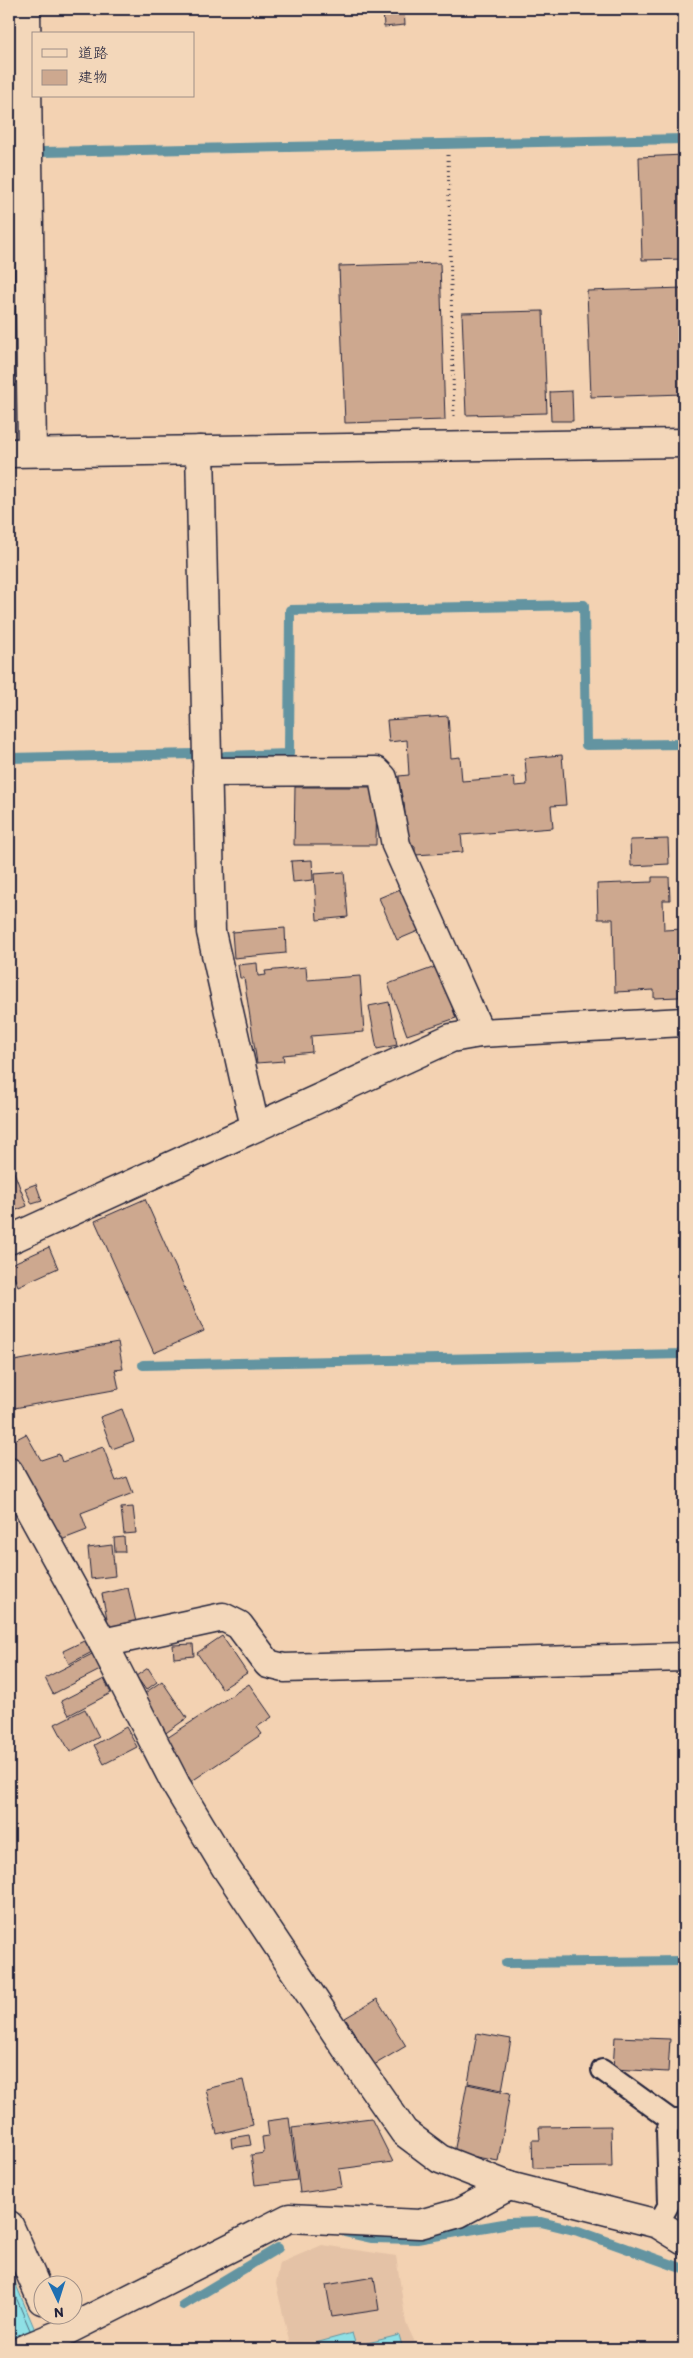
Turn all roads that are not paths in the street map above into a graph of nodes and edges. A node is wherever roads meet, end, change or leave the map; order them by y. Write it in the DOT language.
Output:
graph roads {
  1 [pos="26,9"];
  2 [pos="18,137"];
  3 [pos="684,443"];
  4 [pos="200,450"];
  5 [pos="21,452"];
  6 [pos="207,772"];
  7 [pos="684,1022"];
  8 [pos="480,1032"];
  9 [pos="255,1127"];
  10 [pos="9,1240"];
  11 [pos="9,1472"];
  12 [pos="104,1644"];
  13 [pos="684,1657"];
  14 [pos="602,2070"];
  15 [pos="678,2120"];
  16 [pos="509,2186"];
  17 [pos="658,2224"];
  18 [pos="9,2225"];
  19 [pos="684,2240"];
  20 [pos="32,2277"];
  21 [pos="55,2335"];
  22 [pos="24,2349"];
  1 -- 2 [label="street"];
  2 -- 5 [label="street"];
  3 -- 4 [label="street"];
  4 -- 5 [label="street"];
  4 -- 6 [label="street"];
  6 -- 8 [label="street"];
  6 -- 9 [label="street"];
  7 -- 8 [label="street"];
  8 -- 9 [label="street"];
  9 -- 10 [label="street"];
  11 -- 12 [label="street"];
  12 -- 13 [label="street"];
  12 -- 16 [label="street"];
  14 -- 15 [label="lane"];
  15 -- 17 [label="lane"];
  16 -- 17 [label="street"];
  16 -- 21 [label="street"];
  17 -- 19 [label="street"];
  18 -- 20 [label="street"];
  21 -- 22 [label="street"];
}
